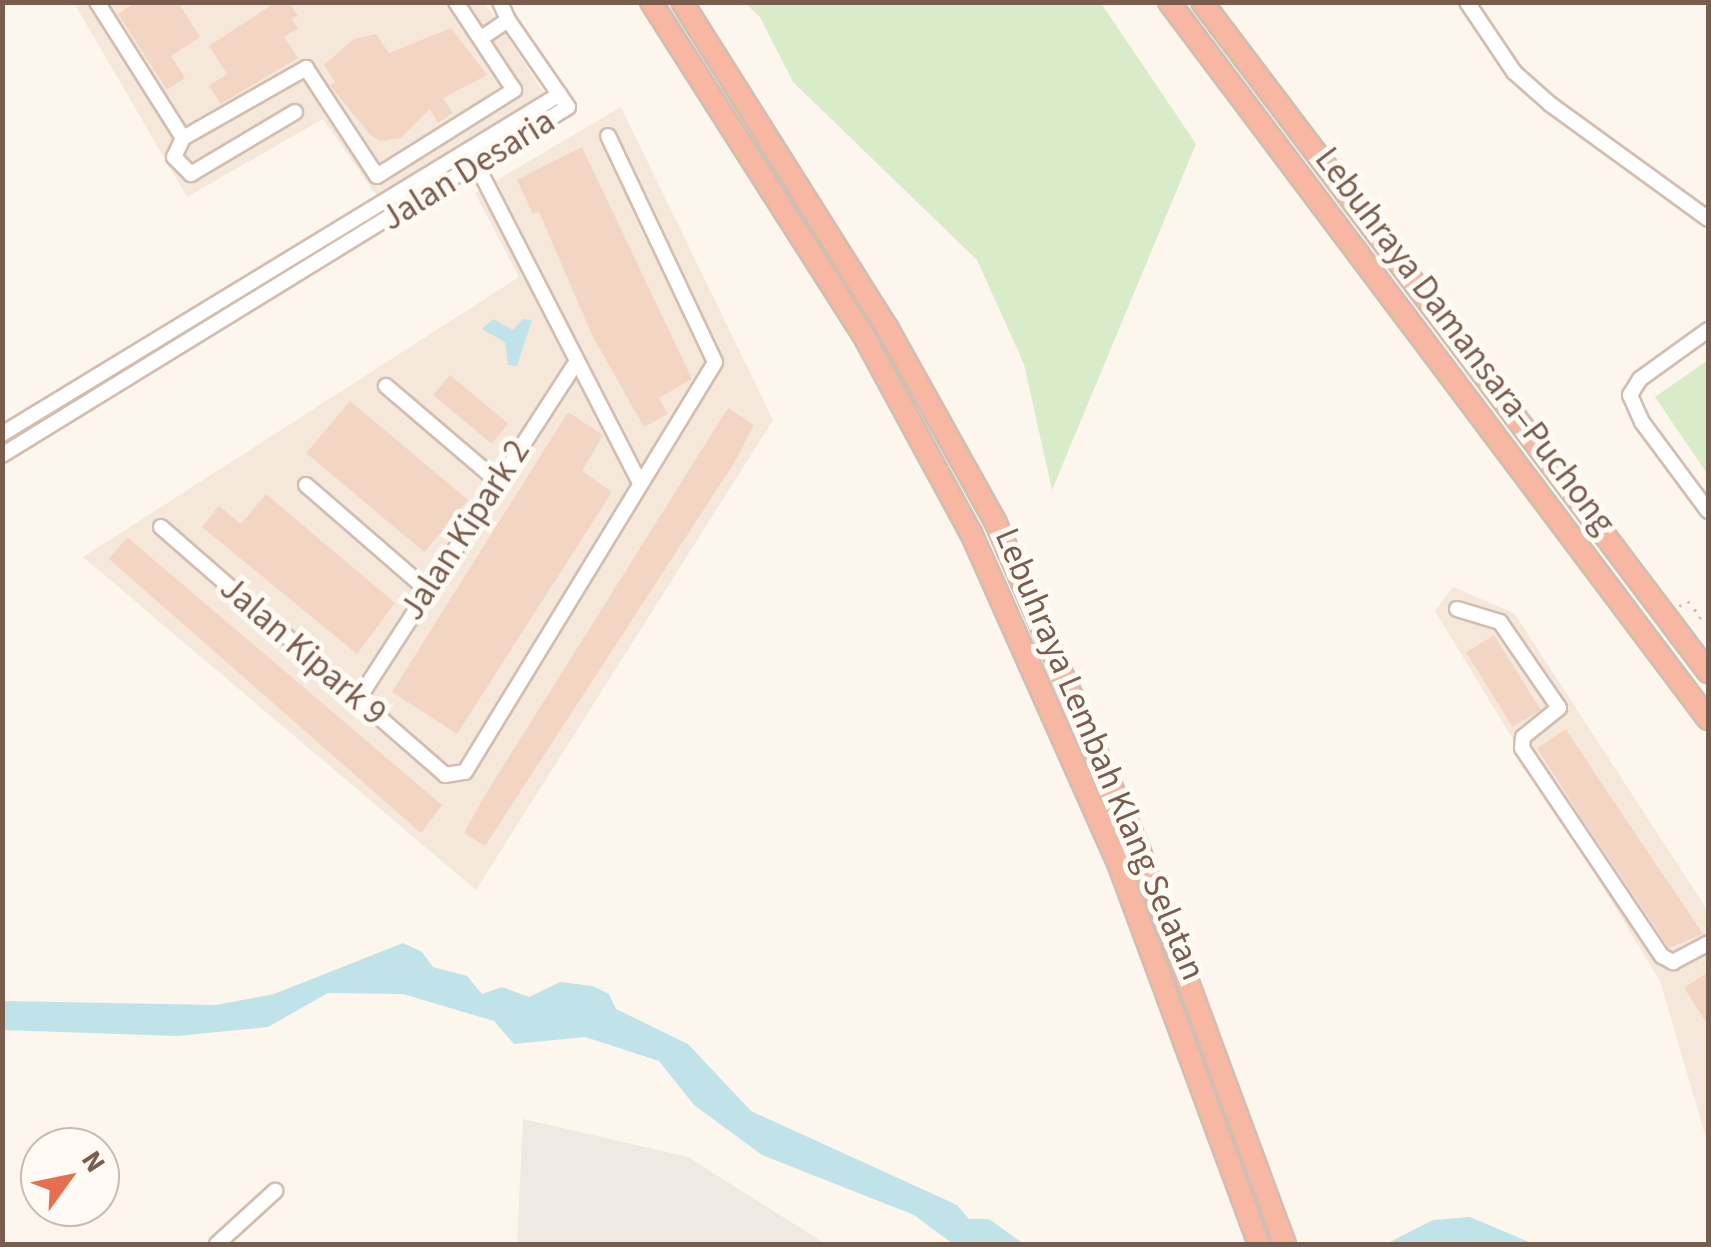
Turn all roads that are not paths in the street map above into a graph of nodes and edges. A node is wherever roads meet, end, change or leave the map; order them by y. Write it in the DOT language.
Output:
graph roads {
  1 [pos="97,2"];
  2 [pos="456,2"];
  3 [pos="500,2"];
  4 [pos="650,2"];
  5 [pos="682,2"];
  6 [pos="1169,2"];
  7 [pos="1202,2"];
  8 [pos="1467,2"];
  9 [pos="508,20"];
  10 [pos="483,36"];
  11 [pos="560,94"];
  12 [pos="295,112"];
  13 [pos="608,136"];
  14 [pos="183,138"];
  15 [pos="468,150"];
  16 [pos="477,166"];
  17 [pos="377,176"];
  18 [pos="390,196"];
  19 [pos="1708,219"];
  20 [pos="1708,330"];
  21 [pos="575,364"];
  22 [pos="386,386"];
  23 [pos="2,434"];
  24 [pos="2,454"];
  25 [pos="495,479"];
  26 [pos="640,483"];
  27 [pos="306,485"];
  28 [pos="1708,511"];
  29 [pos="161,527"];
  30 [pos="426,589"];
  31 [pos="1457,609"];
  32 [pos="1708,672"];
  33 [pos="359,698"];
  34 [pos="1708,720"];
  35 [pos="1708,943"];
  36 [pos="275,1191"];
  37 [pos="1255,1234"];
  38 [pos="1285,1243"];
  39 [pos="217,1244"];
  1 -- 14 [label="street"];
  2 -- 10 [label="street"];
  3 -- 9 [label="street"];
  4 -- 37 [label="highway, Lebuhraya Lembah Klang Selatan"];
  5 -- 38 [label="highway, Lebuhraya Lembah Klang Selatan"];
  6 -- 34 [label="highway, Lebuhraya Damansara–Puchong"];
  7 -- 32 [label="highway, Lebuhraya Damansara–Puchong"];
  8 -- 19 [label="street"];
  9 -- 10 [label="street"];
  9 -- 11 [label="street"];
  10 -- 17 [label="street"];
  11 -- 15 [label="street, Jalan Desaria"];
  11 -- 16 [label="street, Jalan Desaria"];
  12 -- 14 [label="street"];
  13 -- 26 [label="street"];
  14 -- 17 [label="street"];
  15 -- 16 [label="street"];
  15 -- 18 [label="street, Jalan Desaria"];
  16 -- 21 [label="street"];
  16 -- 24 [label="street, Jalan Desaria"];
  17 -- 18 [label="street"];
  18 -- 23 [label="street, Jalan Desaria"];
  20 -- 28 [label="street"];
  21 -- 25 [label="street, Jalan Kipark 2"];
  21 -- 26 [label="street"];
  22 -- 25 [label="street"];
  25 -- 30 [label="street, Jalan Kipark 2"];
  26 -- 33 [label="street, Jalan Kipark 9"];
  27 -- 30 [label="street"];
  29 -- 33 [label="street, Jalan Kipark 9"];
  30 -- 33 [label="street, Jalan Kipark 2"];
  31 -- 35 [label="street"];
  36 -- 39 [label="street"];
}
